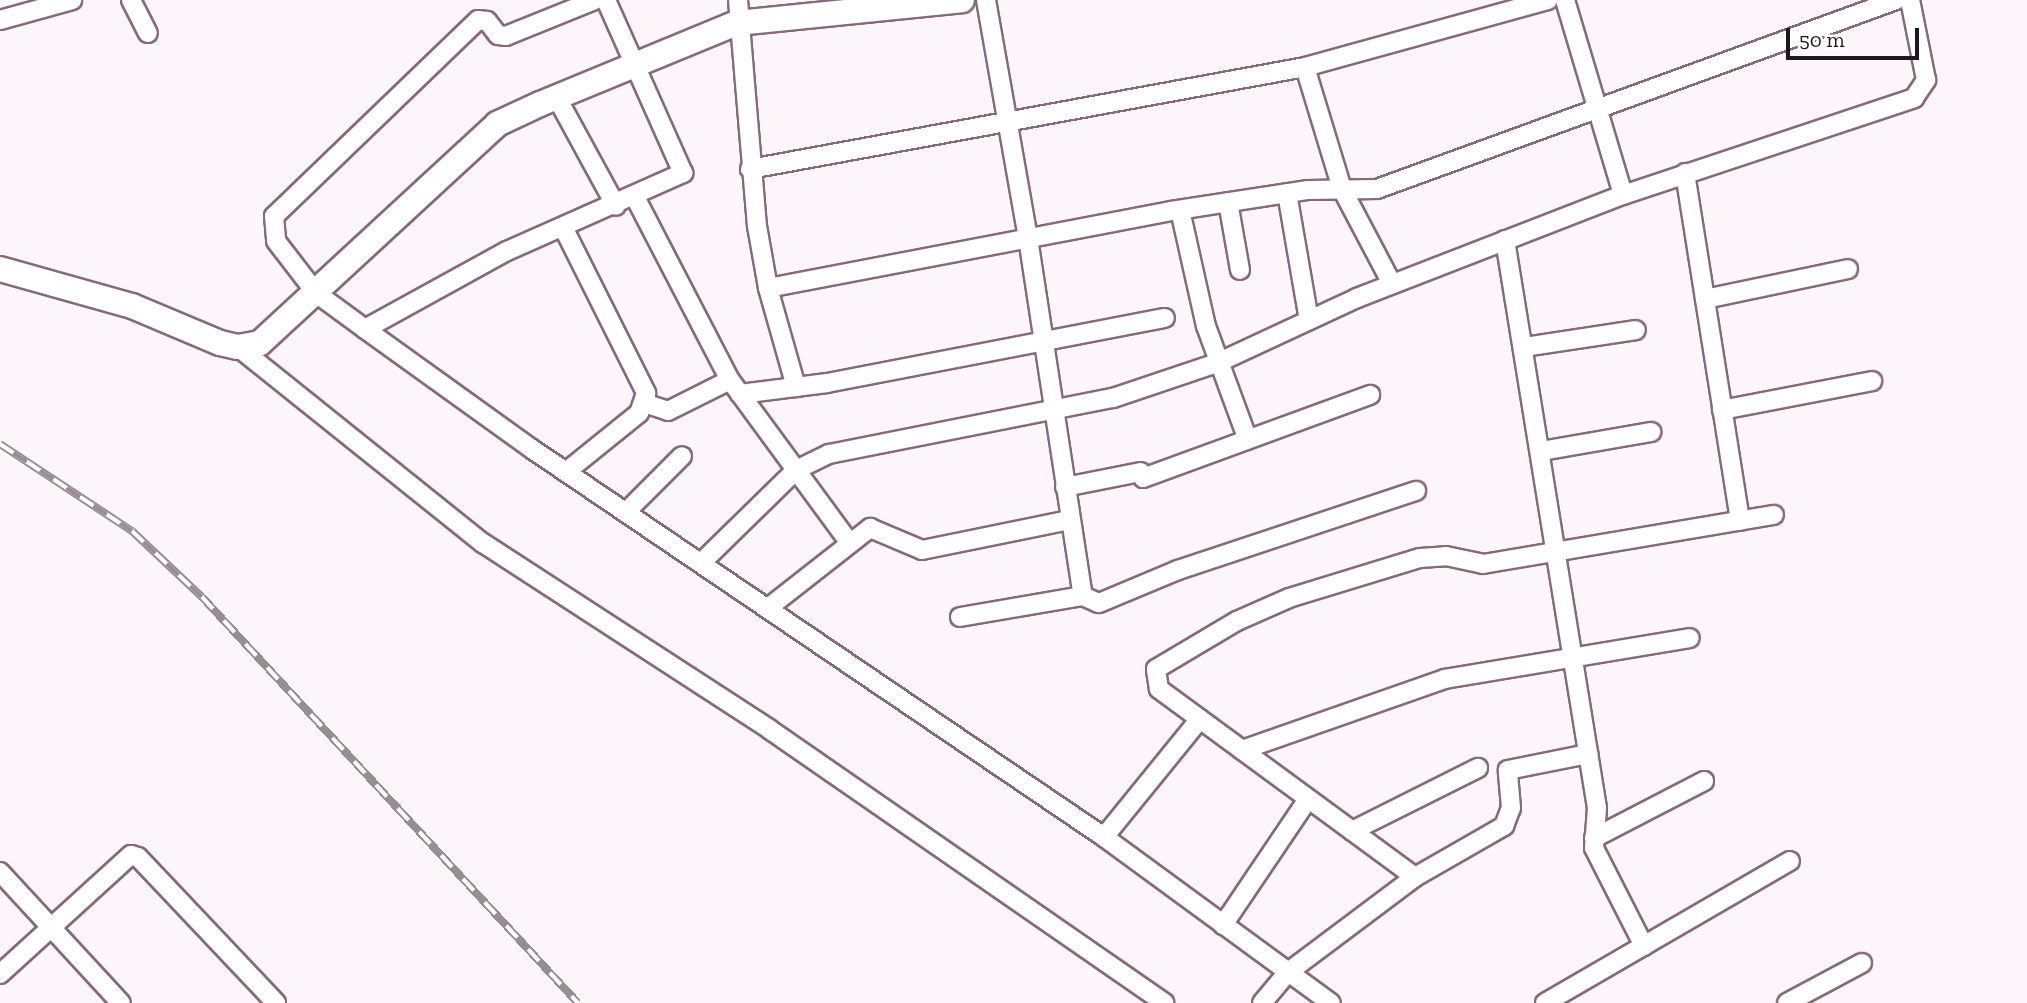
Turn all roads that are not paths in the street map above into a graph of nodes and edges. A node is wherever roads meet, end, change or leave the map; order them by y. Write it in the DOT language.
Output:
graph roads {
  1 [pos="72,0"];
  2 [pos="131,0"];
  3 [pos="595,0"];
  4 [pos="606,0"];
  5 [pos="962,0"];
  6 [pos="986,0"];
  7 [pos="1548,0"];
  8 [pos="1565,0"];
  9 [pos="1896,0"];
  10 [pos="1910,0"];
  11 [pos="738,12"];
  12 [pos="0,20"];
  13 [pos="148,33"];
  14 [pos="636,63"];
  15 [pos="1305,67"];
  16 [pos="556,96"];
  17 [pos="1598,110"];
  18 [pos="1007,125"];
  19 [pos="750,169"];
  20 [pos="1685,173"];
  21 [pos="1342,189"];
  22 [pos="1287,193"];
  23 [pos="1623,195"];
  24 [pos="635,197"];
  25 [pos="1228,202"];
  26 [pos="616,206"];
  27 [pos="1180,209"];
  28 [pos="563,227"];
  29 [pos="1028,238"];
  30 [pos="1505,240"];
  31 [pos="0,269"];
  32 [pos="1848,269"];
  33 [pos="1240,270"];
  34 [pos="1392,284"];
  35 [pos="768,288"];
  36 [pos="317,293"];
  37 [pos="1705,299"];
  38 [pos="1166,318"];
  39 [pos="1309,320"];
  40 [pos="365,329"];
  41 [pos="1636,330"];
  42 [pos="1043,339"];
  43 [pos="238,347"];
  44 [pos="1524,347"];
  45 [pos="1217,363"];
  46 [pos="1872,381"];
  47 [pos="735,387"];
  48 [pos="796,387"];
  49 [pos="1370,395"];
  50 [pos="644,403"];
  51 [pos="1056,409"];
  52 [pos="1722,410"];
  53 [pos="1651,432"];
  54 [pos="1248,440"];
  55 [pos="1541,451"];
  56 [pos="682,456"];
  57 [pos="796,470"];
  58 [pos="566,472"];
  59 [pos="1065,487"];
  60 [pos="1416,491"];
  61 [pos="626,512"];
  62 [pos="1774,515"];
  63 [pos="1070,520"];
  64 [pos="1740,521"];
  65 [pos="849,542"];
  66 [pos="1557,554"];
  67 [pos="701,563"];
  68 [pos="1083,596"];
  69 [pos="768,608"];
  70 [pos="960,617"];
  71 [pos="1690,638"];
  72 [pos="1573,654"];
  73 [pos="1200,719"];
  74 [pos="1242,750"];
  75 [pos="1588,754"];
  76 [pos="1478,768"];
  77 [pos="1704,781"];
  78 [pos="1308,799"];
  79 [pos="1352,831"];
  80 [pos="1104,837"];
  81 [pos="1594,838"];
  82 [pos="1790,861"];
  83 [pos="0,873"];
  84 [pos="1415,877"];
  85 [pos="1223,925"];
  86 [pos="50,926"];
  87 [pos="1644,946"];
  88 [pos="1861,963"];
  89 [pos="1287,973"];
  90 [pos="0,974"];
  91 [pos="1815,997"];
  92 [pos="121,1003"];
  93 [pos="276,1003"];
  94 [pos="1164,1003"];
  95 [pos="1262,1003"];
  96 [pos="1331,1003"];
  97 [pos="1545,1003"];
  98 [pos="1787,1003"];
  1 -- 12 [label="street"];
  2 -- 13 [label="street"];
  3 -- 36 [label="street"];
  4 -- 14 [label="street"];
  5 -- 11 [label="street"];
  6 -- 18 [label="street"];
  7 -- 15 [label="street"];
  8 -- 17 [label="street"];
  9 -- 17 [label="street"];
  10 -- 20 [label="street"];
  11 -- 14 [label="street"];
  11 -- 19 [label="street"];
  14 -- 16 [label="street"];
  14 -- 24 [label="street"];
  15 -- 18 [label="street"];
  15 -- 21 [label="street"];
  16 -- 26 [label="street"];
  16 -- 36 [label="street"];
  17 -- 21 [label="street"];
  17 -- 23 [label="street"];
  18 -- 19 [label="street"];
  18 -- 29 [label="street"];
  19 -- 35 [label="street"];
  20 -- 23 [label="street"];
  20 -- 37 [label="street"];
  21 -- 22 [label="street"];
  21 -- 34 [label="street"];
  22 -- 25 [label="street"];
  22 -- 39 [label="street"];
  23 -- 30 [label="street"];
  24 -- 26 [label="street"];
  24 -- 47 [label="street"];
  25 -- 27 [label="street"];
  25 -- 33 [label="street"];
  26 -- 28 [label="street"];
  27 -- 29 [label="street"];
  27 -- 45 [label="street"];
  28 -- 40 [label="street"];
  28 -- 50 [label="street"];
  29 -- 35 [label="street"];
  29 -- 42 [label="street"];
  30 -- 34 [label="street"];
  30 -- 44 [label="street"];
  31 -- 43 [label="street"];
  32 -- 37 [label="street"];
  34 -- 39 [label="street"];
  35 -- 48 [label="street"];
  36 -- 40 [label="street"];
  36 -- 43 [label="street"];
  37 -- 52 [label="street"];
  38 -- 42 [label="street"];
  39 -- 45 [label="street"];
  40 -- 58 [label="street"];
  41 -- 44 [label="street"];
  42 -- 48 [label="street"];
  42 -- 51 [label="street"];
  43 -- 94 [label="street"];
  44 -- 55 [label="street"];
  45 -- 51 [label="street"];
  45 -- 54 [label="street"];
  46 -- 52 [label="street"];
  47 -- 48 [label="street"];
  47 -- 50 [label="street"];
  47 -- 57 [label="street"];
  49 -- 54 [label="street"];
  50 -- 58 [label="street"];
  51 -- 57 [label="street"];
  51 -- 59 [label="street"];
  52 -- 64 [label="street"];
  53 -- 55 [label="street"];
  54 -- 59 [label="street"];
  55 -- 66 [label="street"];
  56 -- 61 [label="street"];
  57 -- 65 [label="street"];
  57 -- 67 [label="street"];
  58 -- 61 [label="street"];
  59 -- 63 [label="street"];
  60 -- 68 [label="street"];
  61 -- 67 [label="street"];
  62 -- 64 [label="street"];
  63 -- 65 [label="street"];
  63 -- 68 [label="street"];
  64 -- 66 [label="street"];
  65 -- 69 [label="street"];
  66 -- 72 [label="street"];
  66 -- 73 [label="street"];
  67 -- 69 [label="street"];
  68 -- 70 [label="street"];
  69 -- 80 [label="street"];
  71 -- 72 [label="street"];
  72 -- 74 [label="street"];
  72 -- 75 [label="street"];
  73 -- 74 [label="street"];
  73 -- 80 [label="street"];
  74 -- 78 [label="street"];
  75 -- 81 [label="street"];
  75 -- 84 [label="street"];
  76 -- 79 [label="street"];
  77 -- 81 [label="street"];
  78 -- 79 [label="street"];
  78 -- 85 [label="street"];
  79 -- 84 [label="street"];
  80 -- 85 [label="street"];
  81 -- 87 [label="street"];
  82 -- 87 [label="street"];
  83 -- 86 [label="street"];
  84 -- 89 [label="street"];
  85 -- 89 [label="street"];
  86 -- 90 [label="street"];
  86 -- 92 [label="street"];
  86 -- 93 [label="street"];
  87 -- 97 [label="street"];
  88 -- 91 [label="street"];
  89 -- 95 [label="street"];
  89 -- 96 [label="street"];
  91 -- 98 [label="street"];
}
